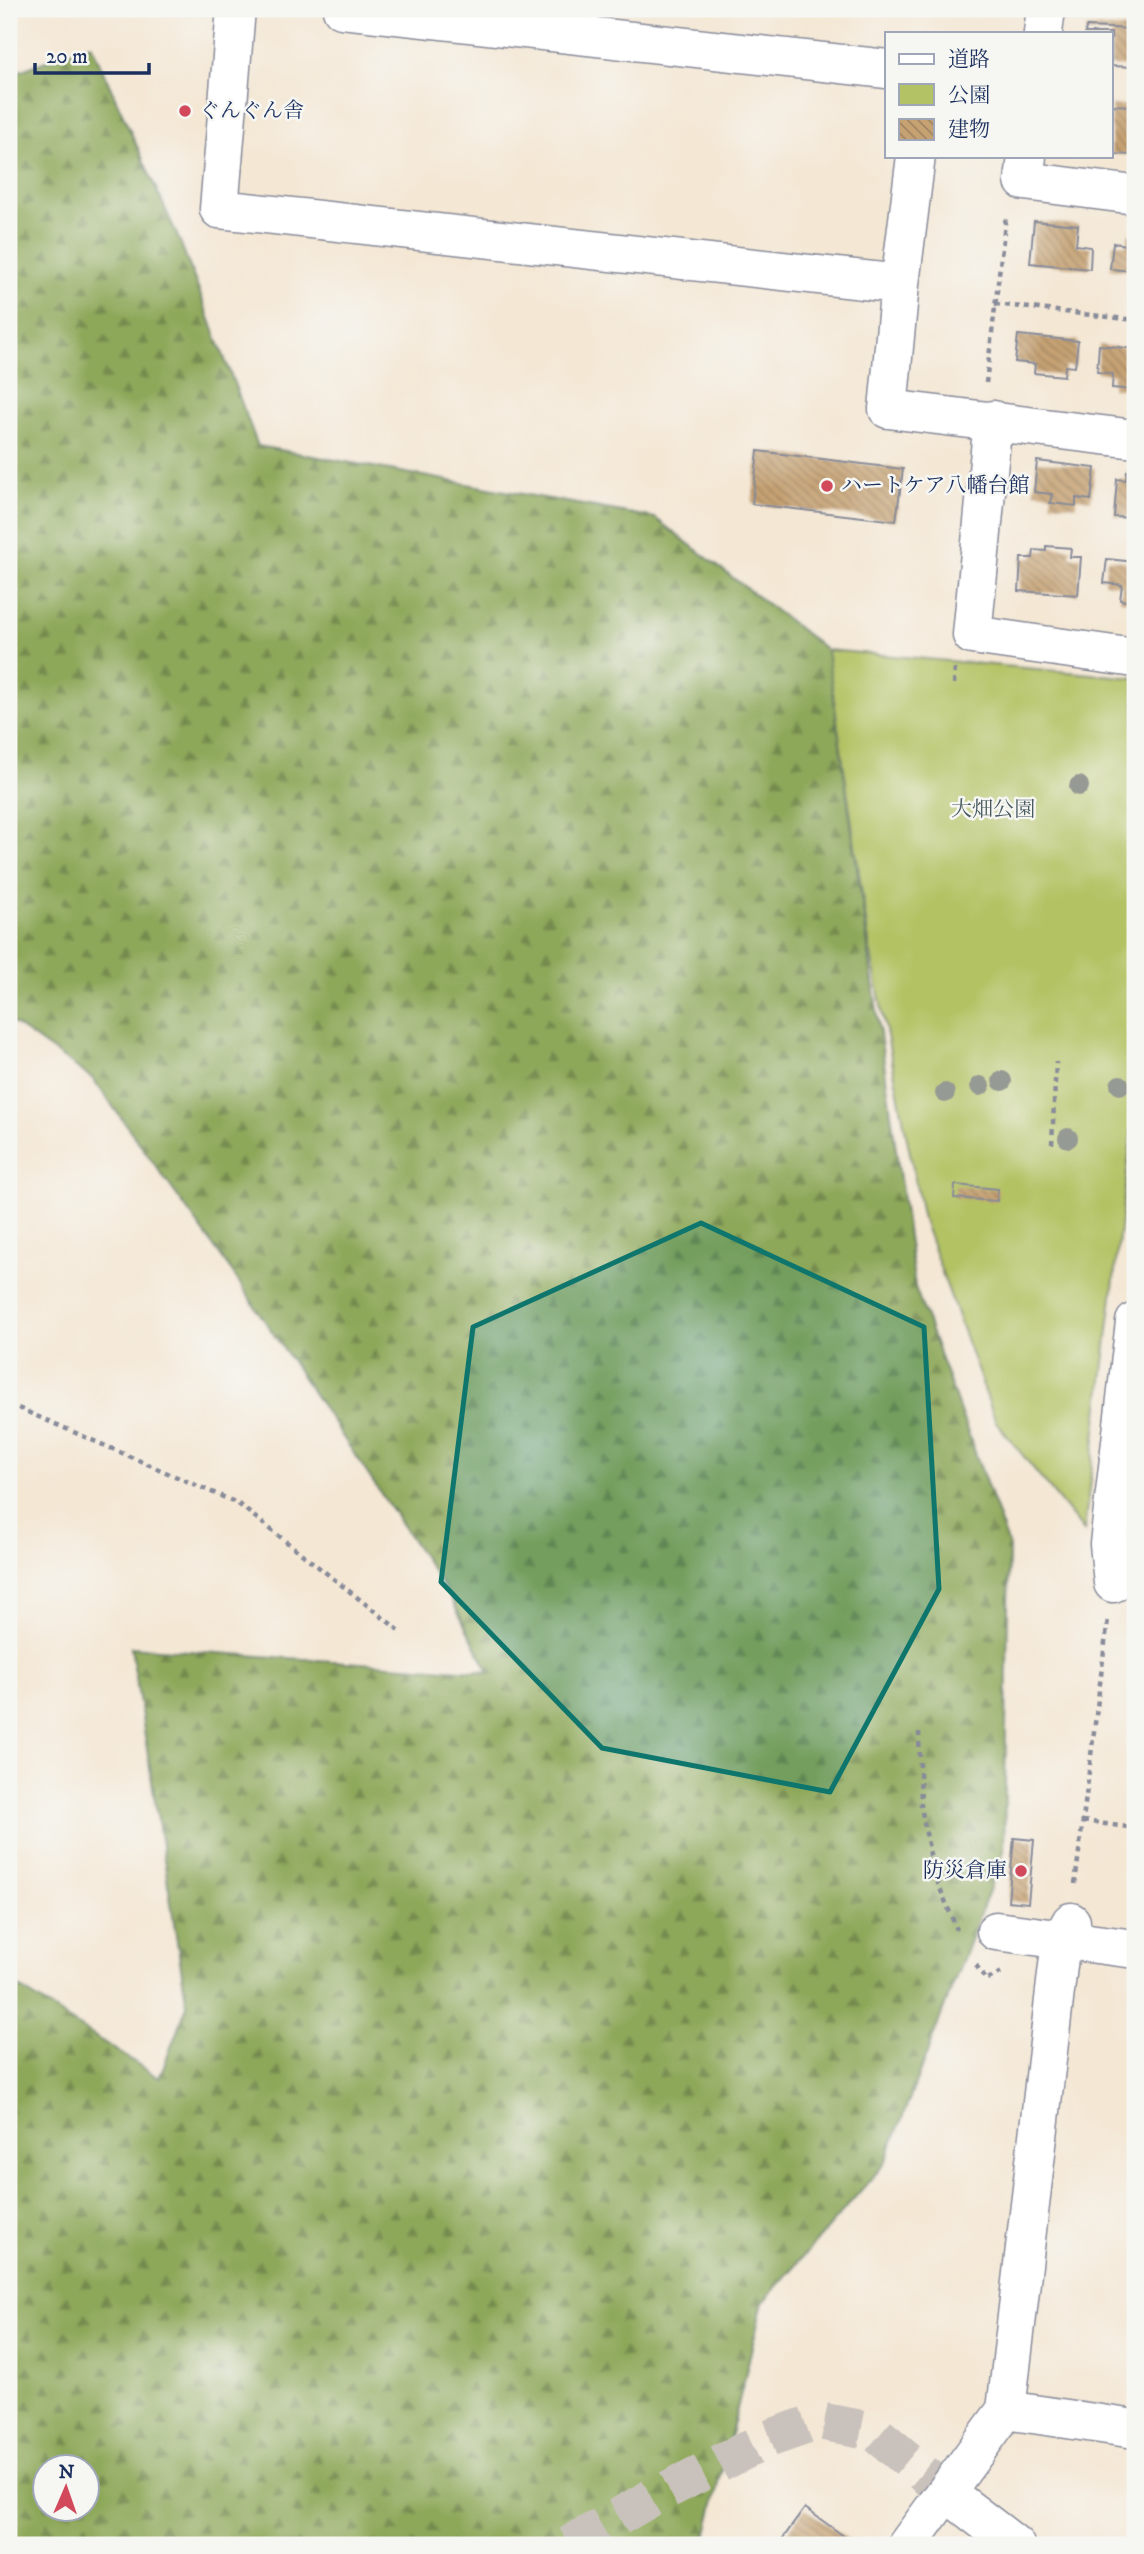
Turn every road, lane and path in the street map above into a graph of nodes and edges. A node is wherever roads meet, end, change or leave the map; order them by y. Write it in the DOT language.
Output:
graph roads {
  1 [pos="236,9"];
  2 [pos="342,9"];
  3 [pos="1046,9"];
  4 [pos="1042,32"];
  5 [pos="885,69"];
  6 [pos="916,158"];
  7 [pos="1027,158"];
  8 [pos="1135,195"];
  9 [pos="1007,204"];
  10 [pos="900,284"];
  11 [pos="995,304"];
  12 [pos="1135,320"];
  13 [pos="989,405"];
  14 [pos="1135,439"];
  15 [pos="1135,658"];
  16 [pos="1056,1062"];
  17 [pos="1052,1144"];
  18 [pos="1135,1322"];
  19 [pos="9,1404"];
  20 [pos="1122,1546"];
  21 [pos="1113,1583"];
  22 [pos="400,1630"];
  23 [pos="919,1732"];
  24 [pos="1083,1821"];
  25 [pos="1135,1828"];
  26 [pos="1066,1931"];
  27 [pos="979,1935"];
  28 [pos="1135,1949"];
  29 [pos="973,1961"];
  30 [pos="1008,1969"];
  31 [pos="1006,2410"];
  32 [pos="1135,2429"];
  33 [pos="947,2493"];
  34 [pos="907,2545"];
  35 [pos="1015,2545"];
  1 -- 10 [label="street"];
  2 -- 5 [label="street"];
  3 -- 4 [label="street"];
  6 -- 10 [label="street"];
  7 -- 8 [label="street"];
  9 -- 11 [label="path"];
  10 -- 13 [label="street"];
  11 -- 12 [label="path"];
  11 -- 13 [label="path"];
  13 -- 14 [label="street"];
  13 -- 15 [label="street"];
  16 -- 17 [label="path"];
  18 -- 20 [label="street"];
  19 -- 22 [label="path"];
  20 -- 21 [label="street"];
  21 -- 24 [label="path"];
  23 -- 27 [label="path"];
  24 -- 25 [label="path"];
  24 -- 26 [label="path"];
  26 -- 27 [label="street"];
  26 -- 28 [label="street"];
  26 -- 31 [label="street"];
  29 -- 30 [label="path"];
  31 -- 32 [label="street"];
  31 -- 33 [label="street"];
  33 -- 34 [label="street"];
  33 -- 35 [label="street"];
}
